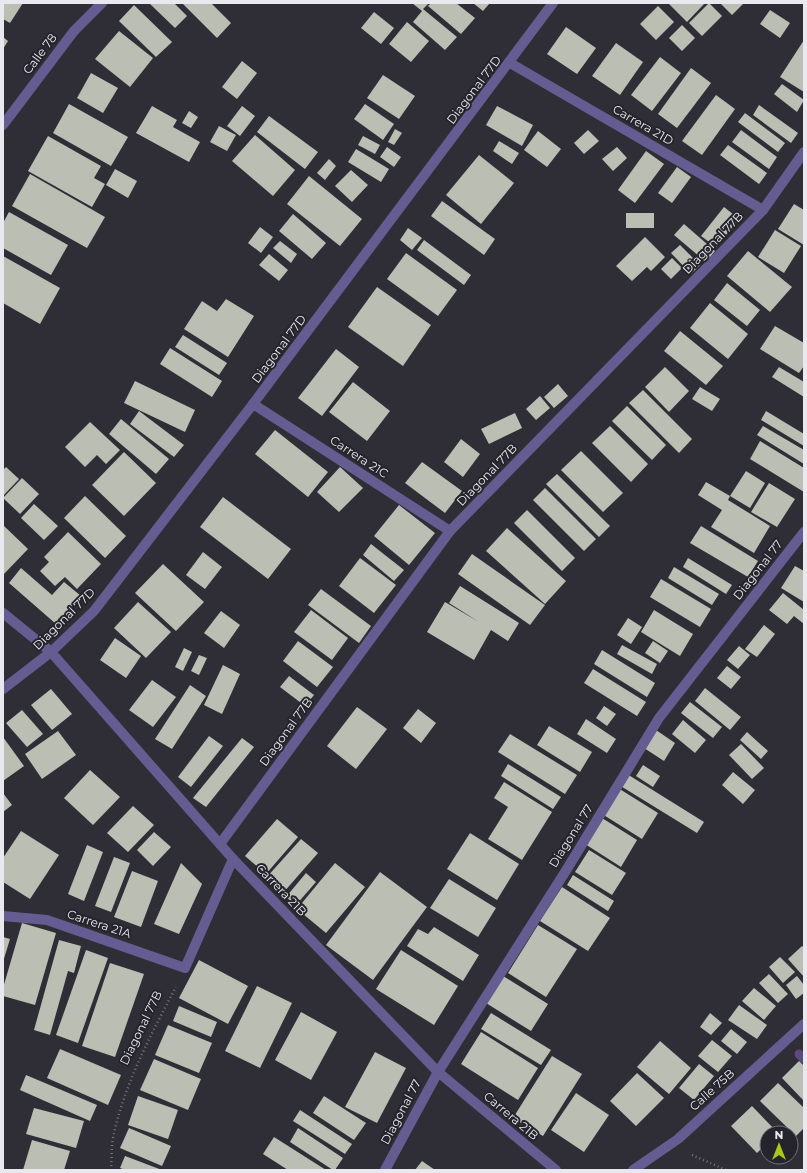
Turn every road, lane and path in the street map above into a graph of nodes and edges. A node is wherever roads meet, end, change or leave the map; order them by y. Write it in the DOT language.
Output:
graph roads {
  1 [pos="102,3"];
  2 [pos="553,3"];
  3 [pos="510,63"];
  4 [pos="3,125"];
  5 [pos="804,152"];
  6 [pos="763,210"];
  7 [pos="253,404"];
  8 [pos="450,531"];
  9 [pos="804,532"];
  10 [pos="3,613"];
  11 [pos="51,652"];
  12 [pos="3,689"];
  13 [pos="220,844"];
  14 [pos="233,859"];
  15 [pos="3,916"];
  16 [pos="185,968"];
  17 [pos="804,1024"];
  18 [pos="438,1072"];
  19 [pos="678,1139"];
  20 [pos="111,1170"];
  21 [pos="385,1170"];
  22 [pos="556,1170"];
  23 [pos="634,1170"];
  24 [pos="726,1170"];
  1 -- 4 [label="street, Calle 78"];
  2 -- 3 [label="street, Diagonal 77D"];
  3 -- 6 [label="street, Carrera 21D"];
  3 -- 7 [label="street, Diagonal 77D"];
  5 -- 6 [label="street, Diagonal 77B"];
  6 -- 8 [label="street, Diagonal 77B"];
  7 -- 8 [label="street, Carrera 21C"];
  7 -- 11 [label="street, Diagonal 77D"];
  8 -- 13 [label="street, Diagonal 77B"];
  9 -- 18 [label="street, Diagonal 77"];
  10 -- 11 [label="street, Carrera 21B"];
  11 -- 12 [label="street, Diagonal 77D"];
  11 -- 13 [label="street, Carrera 21B"];
  13 -- 14 [label="street, Carrera 21B"];
  14 -- 16 [label="street"];
  14 -- 18 [label="street, Carrera 21B"];
  15 -- 16 [label="street, Carrera 21A"];
  16 -- 20 [label="path, Diagonal 77B"];
  17 -- 19 [label="street, Calle 75B"];
  18 -- 21 [label="street, Diagonal 77"];
  18 -- 22 [label="street, Carrera 21B"];
  19 -- 23 [label="street, Calle 75B"];
  19 -- 24 [label="path"];
}
